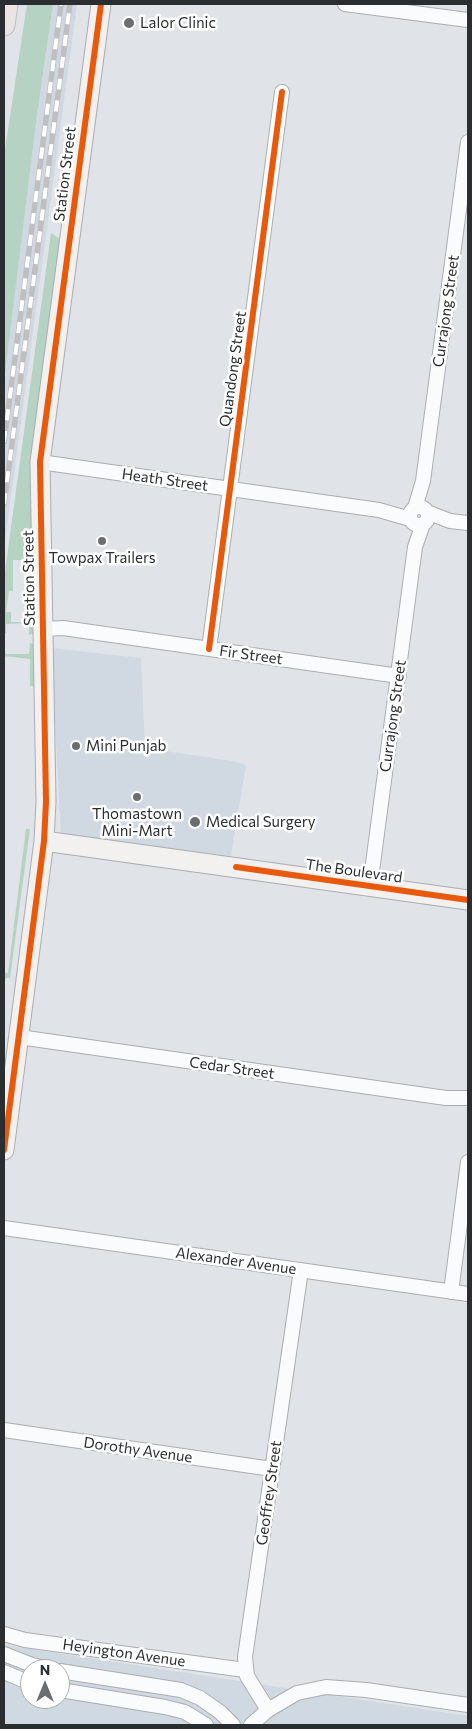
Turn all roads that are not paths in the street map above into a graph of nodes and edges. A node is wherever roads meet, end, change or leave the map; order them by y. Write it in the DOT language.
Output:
graph roads {
  1 [pos="7,4"];
  2 [pos="354,4"];
  3 [pos="99,5"];
  4 [pos="402,8"];
  5 [pos="468,20"];
  6 [pos="4,25"];
  7 [pos="282,92"];
  8 [pos="468,142"];
  9 [pos="40,462"];
  10 [pos="230,489"];
  11 [pos="419,516"];
  12 [pos="468,523"];
  13 [pos="43,629"];
  14 [pos="208,649"];
  15 [pos="399,676"];
  16 [pos="44,840"];
  17 [pos="370,886"];
  18 [pos="468,900"];
  19 [pos="19,1037"];
  20 [pos="446,1098"];
  21 [pos="468,1098"];
  22 [pos="468,1106"];
  23 [pos="4,1150"];
  24 [pos="468,1162"];
  25 [pos="4,1228"];
  26 [pos="301,1270"];
  27 [pos="451,1292"];
  28 [pos="468,1294"];
  29 [pos="4,1430"];
  30 [pos="272,1469"];
  31 [pos="5,1634"];
  32 [pos="4,1654"];
  33 [pos="20,1666"];
  34 [pos="245,1670"];
  35 [pos="4,1672"];
  36 [pos="70,1672"];
  37 [pos="20,1673"];
  38 [pos="139,1682"];
  39 [pos="70,1692"];
  40 [pos="136,1702"];
  41 [pos="468,1706"];
  42 [pos="268,1710"];
  43 [pos="206,1725"];
  44 [pos="233,1725"];
  45 [pos="251,1725"];
  1 -- 6 [label="main road"];
  2 -- 4 [label="street"];
  3 -- 9 [label="street, Station Street"];
  4 -- 5 [label="street"];
  7 -- 10 [label="street, Quandong Street"];
  8 -- 11 [label="street, Currajong Street"];
  9 -- 10 [label="street, Heath Street"];
  9 -- 13 [label="street, Station Street"];
  10 -- 11 [label="street, Heath Street"];
  10 -- 14 [label="street, Quandong Street"];
  11 -- 12 [label="street, Heath Street"];
  11 -- 15 [label="street, Currajong Street"];
  13 -- 14 [label="street, Fir Street"];
  13 -- 16 [label="street, Station Street"];
  14 -- 15 [label="street, Fir Street"];
  15 -- 17 [label="street, Currajong Street"];
  16 -- 17 [label="street, The Boulevard"];
  16 -- 19 [label="street, Station Street"];
  17 -- 18 [label="street, The Boulevard"];
  19 -- 20 [label="street, Cedar Street"];
  19 -- 23 [label="street, Station Street"];
  20 -- 21 [label="street, Cedar Street"];
  20 -- 22 [label="street, Cedar Street"];
  21 -- 22 [label="street"];
  24 -- 27 [label="street"];
  25 -- 26 [label="street, Alexander Avenue"];
  26 -- 27 [label="street, Alexander Avenue"];
  26 -- 30 [label="street, Geoffrey Street"];
  27 -- 28 [label="street, Alexander Avenue"];
  29 -- 30 [label="street, Dorothy Avenue"];
  30 -- 34 [label="street, Geoffrey Street"];
  31 -- 34 [label="street, Heyington Avenue"];
  32 -- 33 [label="street, Heyington Avenue"];
  34 -- 42 [label="street"];
  35 -- 37 [label="street, Heyington Avenue"];
  36 -- 38 [label="street, Heyington Avenue"];
  38 -- 40 [label="street, Heyington Avenue"];
  38 -- 44 [label="street, Heyington Avenue"];
  39 -- 40 [label="street"];
  40 -- 43 [label="street"];
  41 -- 42 [label="street"];
  42 -- 45 [label="street"];
}
